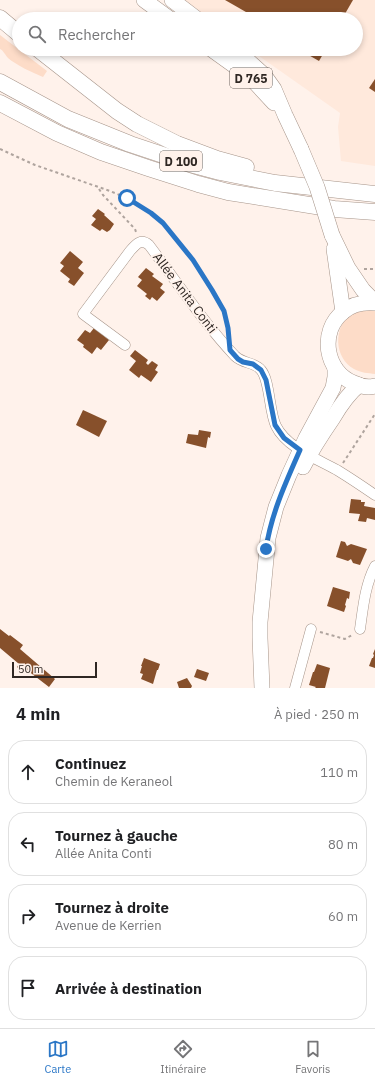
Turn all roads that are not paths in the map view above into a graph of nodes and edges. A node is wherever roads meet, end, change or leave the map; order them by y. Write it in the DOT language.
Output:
graph roads {
  1 [pos="144,0"];
  2 [pos="172,0"];
  3 [pos="160,12"];
  4 [pos="188,12"];
  5 [pos="0,18"];
  6 [pos="12,28"];
  7 [pos="47,56"];
  8 [pos="221,56"];
  9 [pos="243,56"];
  10 [pos="0,82"];
  11 [pos="0,103"];
  12 [pos="285,114"];
  13 [pos="375,193"];
  14 [pos="375,212"];
  15 [pos="332,235"];
  16 [pos="375,302"];
  17 [pos="343,312"];
  18 [pos="124,345"];
  19 [pos="335,368"];
  20 [pos="359,385"];
  21 [pos="375,386"];
  22 [pos="305,452"];
  23 [pos="375,495"];
  24 [pos="375,566"];
  25 [pos="311,629"];
  26 [pos="360,630"];
  27 [pos="262,688"];
  28 [pos="295,688"];
  1 -- 3 [label="main road"];
  2 -- 4 [label="main road"];
  5 -- 6 [label="highway"];
  7 -- 13 [label="highway"];
  8 -- 12 [label="main road, D 765"];
  9 -- 12 [label="main road, D 765"];
  10 -- 13 [label="highway, D 100"];
  11 -- 14 [label="highway, D 100"];
  12 -- 15 [label="main road, D 765, bridge"];
  15 -- 16 [label="main road, D 765"];
  15 -- 17 [label="main road, D 765"];
  16 -- 17 [label="main road"];
  17 -- 19 [label="main road"];
  18 -- 22 [label="street, Allée Anita Conti"];
  19 -- 20 [label="main road"];
  19 -- 22 [label="main road"];
  20 -- 21 [label="main road"];
  20 -- 22 [label="main road"];
  22 -- 23 [label="street"];
  22 -- 27 [label="main road"];
  24 -- 26 [label="street"];
  25 -- 28 [label="street"];
}
